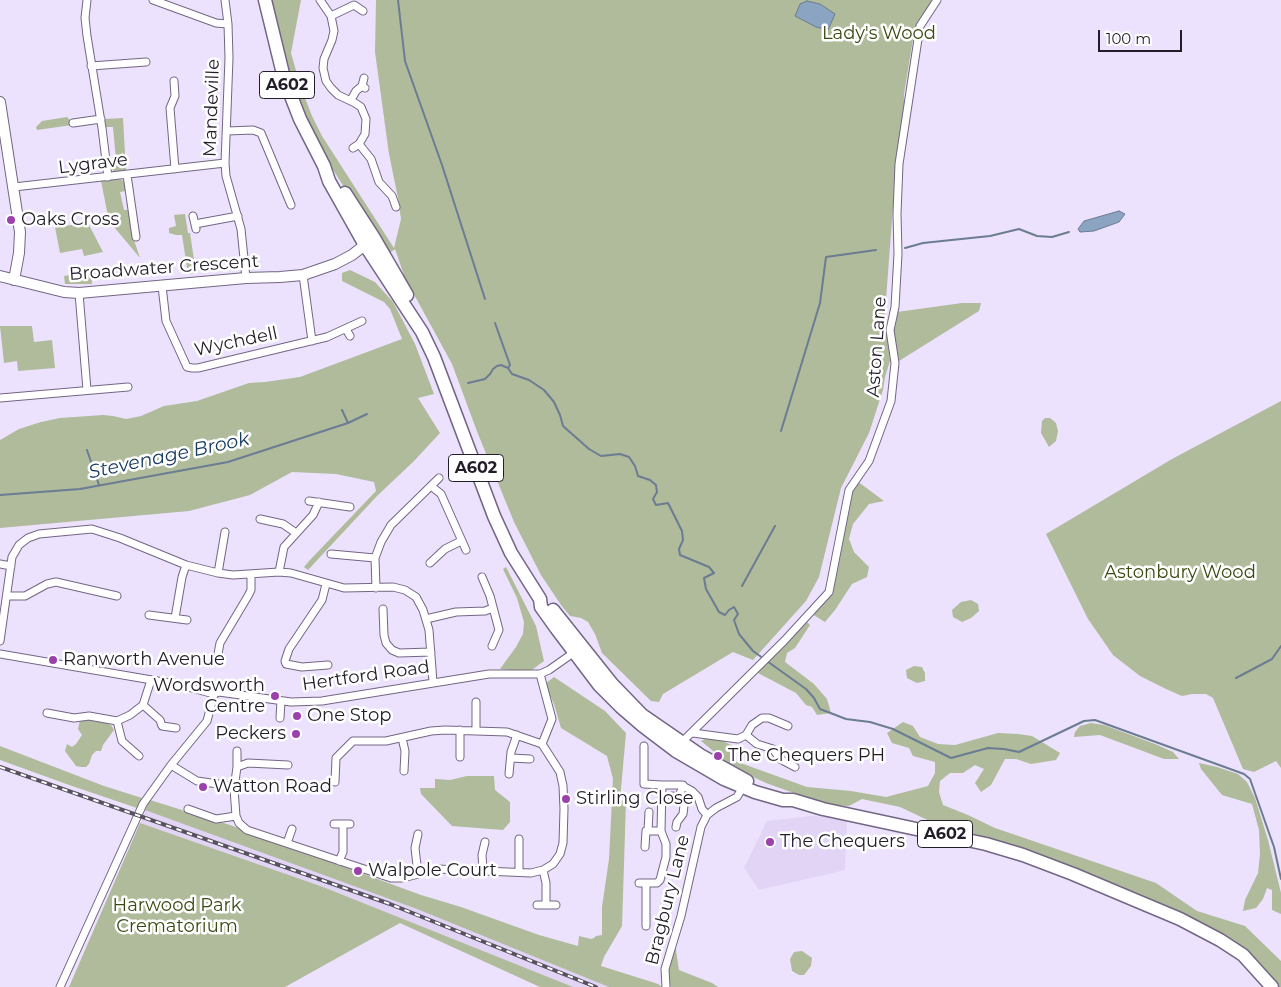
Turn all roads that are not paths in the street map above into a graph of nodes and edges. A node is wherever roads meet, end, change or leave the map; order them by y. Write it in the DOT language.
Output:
graph roads {
  1 [pos="87,0"];
  2 [pos="154,0"];
  3 [pos="225,0"];
  4 [pos="266,0"];
  5 [pos="320,0"];
  6 [pos="937,0"];
  7 [pos="163,2"];
  8 [pos="363,11"];
  9 [pos="331,16"];
  10 [pos="228,24"];
  11 [pos="146,62"];
  12 [pos="92,66"];
  13 [pos="364,78"];
  14 [pos="174,81"];
  15 [pos="351,100"];
  16 [pos="0,102"];
  17 [pos="101,118"];
  18 [pos="73,122"];
  19 [pos="226,131"];
  20 [pos="4,158"];
  21 [pos="225,163"];
  22 [pos="175,169"];
  23 [pos="127,175"];
  24 [pos="108,177"];
  25 [pos="14,188"];
  26 [pos="291,204"];
  27 [pos="396,207"];
  28 [pos="193,216"];
  29 [pos="238,216"];
  30 [pos="136,237"];
  31 [pos="370,242"];
  32 [pos="302,275"];
  33 [pos="0,276"];
  34 [pos="246,278"];
  35 [pos="14,280"];
  36 [pos="162,286"];
  37 [pos="79,293"];
  38 [pos="362,321"];
  39 [pos="312,341"];
  40 [pos="128,387"];
  41 [pos="109,389"];
  42 [pos="87,390"];
  43 [pos="0,398"];
  44 [pos="110,398"];
  45 [pos="439,478"];
  46 [pos="431,486"];
  47 [pos="309,501"];
  48 [pos="319,502"];
  49 [pos="350,507"];
  50 [pos="260,519"];
  51 [pos="225,532"];
  52 [pos="296,533"];
  53 [pos="461,541"];
  54 [pos="466,550"];
  55 [pos="331,554"];
  56 [pos="375,558"];
  57 [pos="430,563"];
  58 [pos="0,564"];
  59 [pos="186,565"];
  60 [pos="11,566"];
  61 [pos="279,572"];
  62 [pos="218,573"];
  63 [pos="251,574"];
  64 [pos="482,577"];
  65 [pos="326,584"];
  66 [pos="485,586"];
  67 [pos="376,588"];
  68 [pos="476,589"];
  69 [pos="7,596"];
  70 [pos="117,596"];
  71 [pos="493,608"];
  72 [pos="383,609"];
  73 [pos="149,614"];
  74 [pos="175,618"];
  75 [pos="187,620"];
  76 [pos="426,620"];
  77 [pos="0,642"];
  78 [pos="492,646"];
  79 [pos="578,649"];
  80 [pos="431,652"];
  81 [pos="0,654"];
  82 [pos="218,654"];
  83 [pos="286,664"];
  84 [pos="277,665"];
  85 [pos="328,665"];
  86 [pos="540,674"];
  87 [pos="151,680"];
  88 [pos="433,682"];
  89 [pos="214,694"];
  90 [pos="280,701"];
  91 [pos="476,702"];
  92 [pos="143,705"];
  93 [pos="47,714"];
  94 [pos="280,718"];
  95 [pos="117,722"];
  96 [pos="788,726"];
  97 [pos="176,728"];
  98 [pos="460,730"];
  99 [pos="476,730"];
  100 [pos="693,733"];
  101 [pos="517,735"];
  102 [pos="746,735"];
  103 [pos="402,738"];
  104 [pos="542,744"];
  105 [pos="644,746"];
  106 [pos="679,747"];
  107 [pos="237,751"];
  108 [pos="139,756"];
  109 [pos="460,757"];
  110 [pos="511,758"];
  111 [pos="530,759"];
  112 [pos="170,765"];
  113 [pos="288,765"];
  114 [pos="237,767"];
  115 [pos="795,767"];
  116 [pos="404,771"];
  117 [pos="509,774"];
  118 [pos="335,782"];
  119 [pos="745,784"];
  120 [pos="662,785"];
  121 [pos="682,786"];
  122 [pos="234,789"];
  123 [pos="188,809"];
  124 [pos="649,812"];
  125 [pos="707,815"];
  126 [pos="236,816"];
  127 [pos="334,824"];
  128 [pos="676,827"];
  129 [pos="292,829"];
  130 [pos="648,831"];
  131 [pos="661,831"];
  132 [pos="418,834"];
  133 [pos="519,839"];
  134 [pos="484,842"];
  135 [pos="287,843"];
  136 [pos="644,847"];
  137 [pos="338,861"];
  138 [pos="483,870"];
  139 [pos="543,870"];
  140 [pos="519,872"];
  141 [pos="418,874"];
  142 [pos="537,905"];
  143 [pos="546,905"];
  144 [pos="556,905"];
  145 [pos="646,926"];
  146 [pos="60,987"];
  147 [pos="666,987"];
  148 [pos="1272,987"];
  1 -- 12 [label="street"];
  2 -- 7 [label="street"];
  3 -- 10 [label="street, Mandeville"];
  4 -- 31 [label="highway, A602"];
  5 -- 9 [label="street"];
  6 -- 100 [label="street, Aston Lane"];
  7 -- 10 [label="street"];
  8 -- 9 [label="street"];
  9 -- 15 [label="street"];
  10 -- 19 [label="street, Mandeville"];
  11 -- 12 [label="street"];
  12 -- 17 [label="street"];
  13 -- 15 [label="street"];
  14 -- 22 [label="street"];
  15 -- 27 [label="street"];
  16 -- 20 [label="street"];
  17 -- 18 [label="street"];
  17 -- 24 [label="street"];
  19 -- 21 [label="street, Mandeville"];
  19 -- 26 [label="street"];
  20 -- 25 [label="street"];
  21 -- 22 [label="street, Lygrave"];
  21 -- 29 [label="street, Mandeville"];
  22 -- 23 [label="street, Lygrave"];
  23 -- 24 [label="street, Lygrave"];
  23 -- 30 [label="street"];
  24 -- 25 [label="street, Lygrave"];
  25 -- 35 [label="street"];
  28 -- 29 [label="street"];
  29 -- 34 [label="street, Mandeville"];
  31 -- 32 [label="street, Broadwater Crescent"];
  31 -- 79 [label="highway, A602"];
  32 -- 34 [label="street, Broadwater Crescent"];
  32 -- 39 [label="street"];
  33 -- 35 [label="street, Broadwater Crescent"];
  34 -- 36 [label="street, Broadwater Crescent"];
  35 -- 37 [label="street, Broadwater Crescent"];
  36 -- 37 [label="street, Broadwater Crescent"];
  36 -- 39 [label="street, Wychdell"];
  37 -- 42 [label="street"];
  38 -- 39 [label="street, Wychdell"];
  40 -- 41 [label="street"];
  41 -- 42 [label="street"];
  41 -- 44 [label="street"];
  42 -- 43 [label="street"];
  45 -- 46 [label="street"];
  46 -- 53 [label="street"];
  46 -- 56 [label="street"];
  47 -- 48 [label="street"];
  48 -- 49 [label="street"];
  48 -- 52 [label="street"];
  50 -- 52 [label="street"];
  51 -- 62 [label="street"];
  52 -- 61 [label="street"];
  53 -- 54 [label="street"];
  53 -- 57 [label="street"];
  55 -- 56 [label="street"];
  56 -- 67 [label="street"];
  58 -- 60 [label="street"];
  59 -- 60 [label="street"];
  59 -- 62 [label="street"];
  59 -- 74 [label="street"];
  60 -- 69 [label="street"];
  61 -- 63 [label="street"];
  61 -- 65 [label="street"];
  62 -- 63 [label="street"];
  63 -- 82 [label="street"];
  64 -- 66 [label="street"];
  65 -- 67 [label="street"];
  65 -- 83 [label="street"];
  66 -- 68 [label="street"];
  66 -- 71 [label="street"];
  67 -- 76 [label="street"];
  69 -- 70 [label="street"];
  69 -- 77 [label="street"];
  71 -- 76 [label="street"];
  71 -- 78 [label="street"];
  72 -- 80 [label="street"];
  73 -- 74 [label="street"];
  74 -- 75 [label="street"];
  76 -- 80 [label="street"];
  79 -- 86 [label="street"];
  79 -- 106 [label="highway, A602"];
  80 -- 88 [label="street"];
  81 -- 87 [label="street, Hertford Road"];
  83 -- 84 [label="street"];
  83 -- 85 [label="street"];
  86 -- 88 [label="street, Hertford Road"];
  86 -- 104 [label="street"];
  87 -- 89 [label="street, Hertford Road"];
  87 -- 92 [label="street"];
  88 -- 90 [label="street, Hertford Road"];
  89 -- 90 [label="street, Hertford Road"];
  89 -- 112 [label="street"];
  90 -- 94 [label="street"];
  91 -- 99 [label="street"];
  92 -- 95 [label="street"];
  92 -- 97 [label="street"];
  93 -- 95 [label="street"];
  95 -- 108 [label="street"];
  96 -- 102 [label="street"];
  98 -- 99 [label="street"];
  98 -- 103 [label="street"];
  98 -- 109 [label="street"];
  99 -- 101 [label="street"];
  100 -- 102 [label="street"];
  100 -- 106 [label="street, Aston Lane"];
  101 -- 104 [label="street"];
  101 -- 110 [label="street"];
  102 -- 115 [label="street"];
  103 -- 116 [label="street"];
  103 -- 118 [label="street"];
  104 -- 139 [label="street"];
  105 -- 120 [label="street"];
  106 -- 119 [label="highway, A602"];
  107 -- 114 [label="street"];
  110 -- 111 [label="street"];
  110 -- 117 [label="street"];
  112 -- 122 [label="street"];
  112 -- 146 [label="street"];
  113 -- 114 [label="street"];
  114 -- 122 [label="street"];
  119 -- 125 [label="street, Bragbury Lane"];
  119 -- 148 [label="highway, A602"];
  120 -- 121 [label="street"];
  120 -- 131 [label="street"];
  121 -- 125 [label="street"];
  121 -- 128 [label="street"];
  122 -- 126 [label="street"];
  123 -- 126 [label="street"];
  124 -- 130 [label="street"];
  125 -- 147 [label="street, Bragbury Lane"];
  126 -- 135 [label="street"];
  127 -- 137 [label="street"];
  129 -- 135 [label="street"];
  130 -- 131 [label="street"];
  130 -- 136 [label="street"];
  131 -- 145 [label="street"];
  132 -- 141 [label="street"];
  133 -- 140 [label="street"];
  134 -- 138 [label="street"];
  135 -- 137 [label="street"];
  137 -- 141 [label="street"];
  138 -- 140 [label="street"];
  138 -- 141 [label="street"];
  139 -- 140 [label="street"];
  139 -- 143 [label="street"];
  142 -- 143 [label="street"];
  143 -- 144 [label="street"];
}
